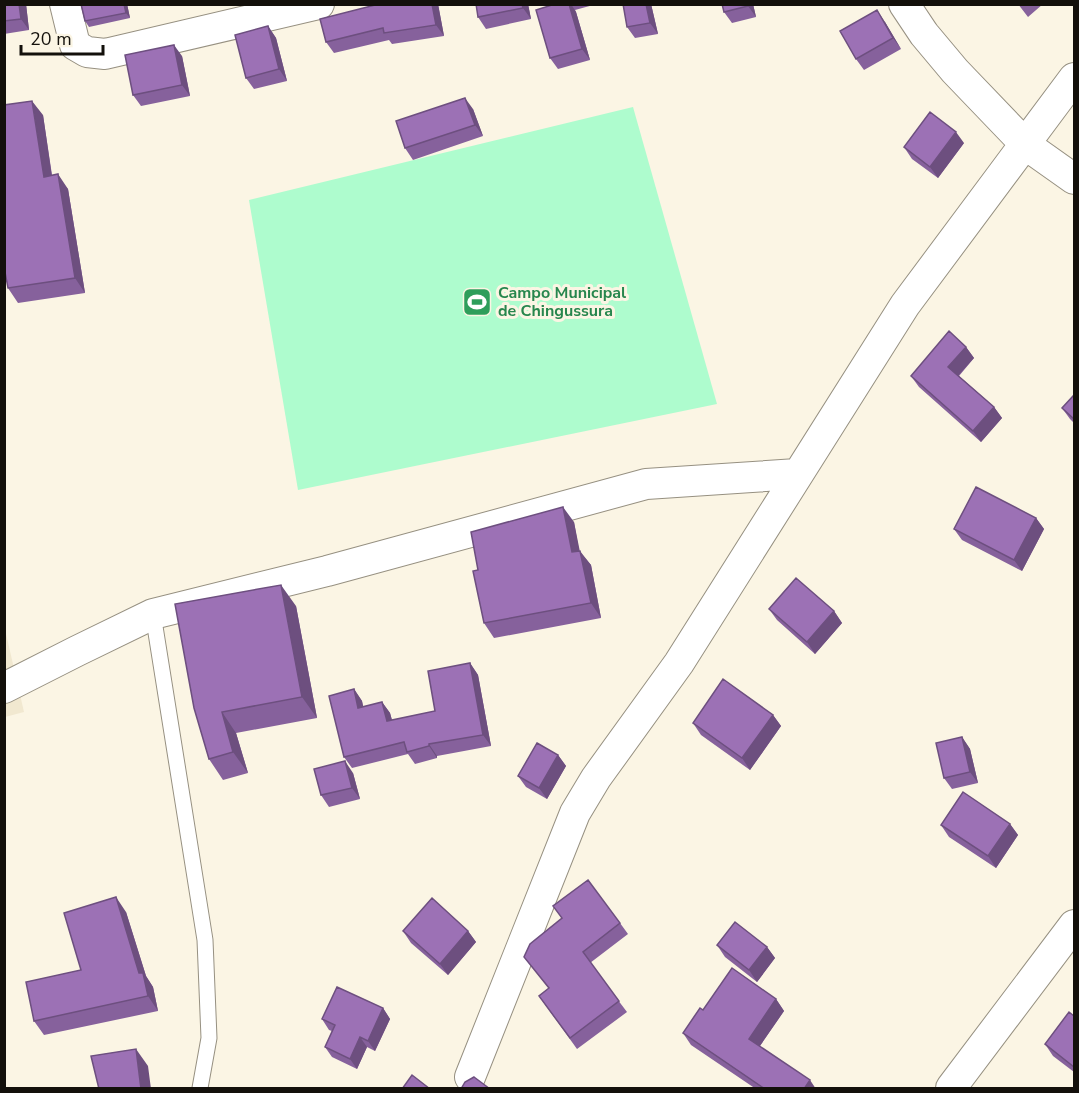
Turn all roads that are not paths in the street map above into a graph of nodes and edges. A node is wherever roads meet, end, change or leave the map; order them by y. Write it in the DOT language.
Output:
graph roads {
  1 [pos="65,4"];
  2 [pos="318,4"];
  3 [pos="904,4"];
  4 [pos="1074,78"];
  5 [pos="1026,145"];
  6 [pos="1074,179"];
  7 [pos="797,474"];
  8 [pos="153,614"];
  9 [pos="4,688"];
  10 [pos="1074,925"];
  11 [pos="470,1077"];
  12 [pos="200,1089"];
  13 [pos="951,1089"];
  1 -- 2 [label="street"];
  3 -- 5 [label="street"];
  4 -- 5 [label="street"];
  5 -- 6 [label="street"];
  5 -- 7 [label="street"];
  7 -- 8 [label="street"];
  7 -- 11 [label="street"];
  8 -- 9 [label="street"];
  8 -- 12 [label="lane"];
  10 -- 13 [label="street"];
}
